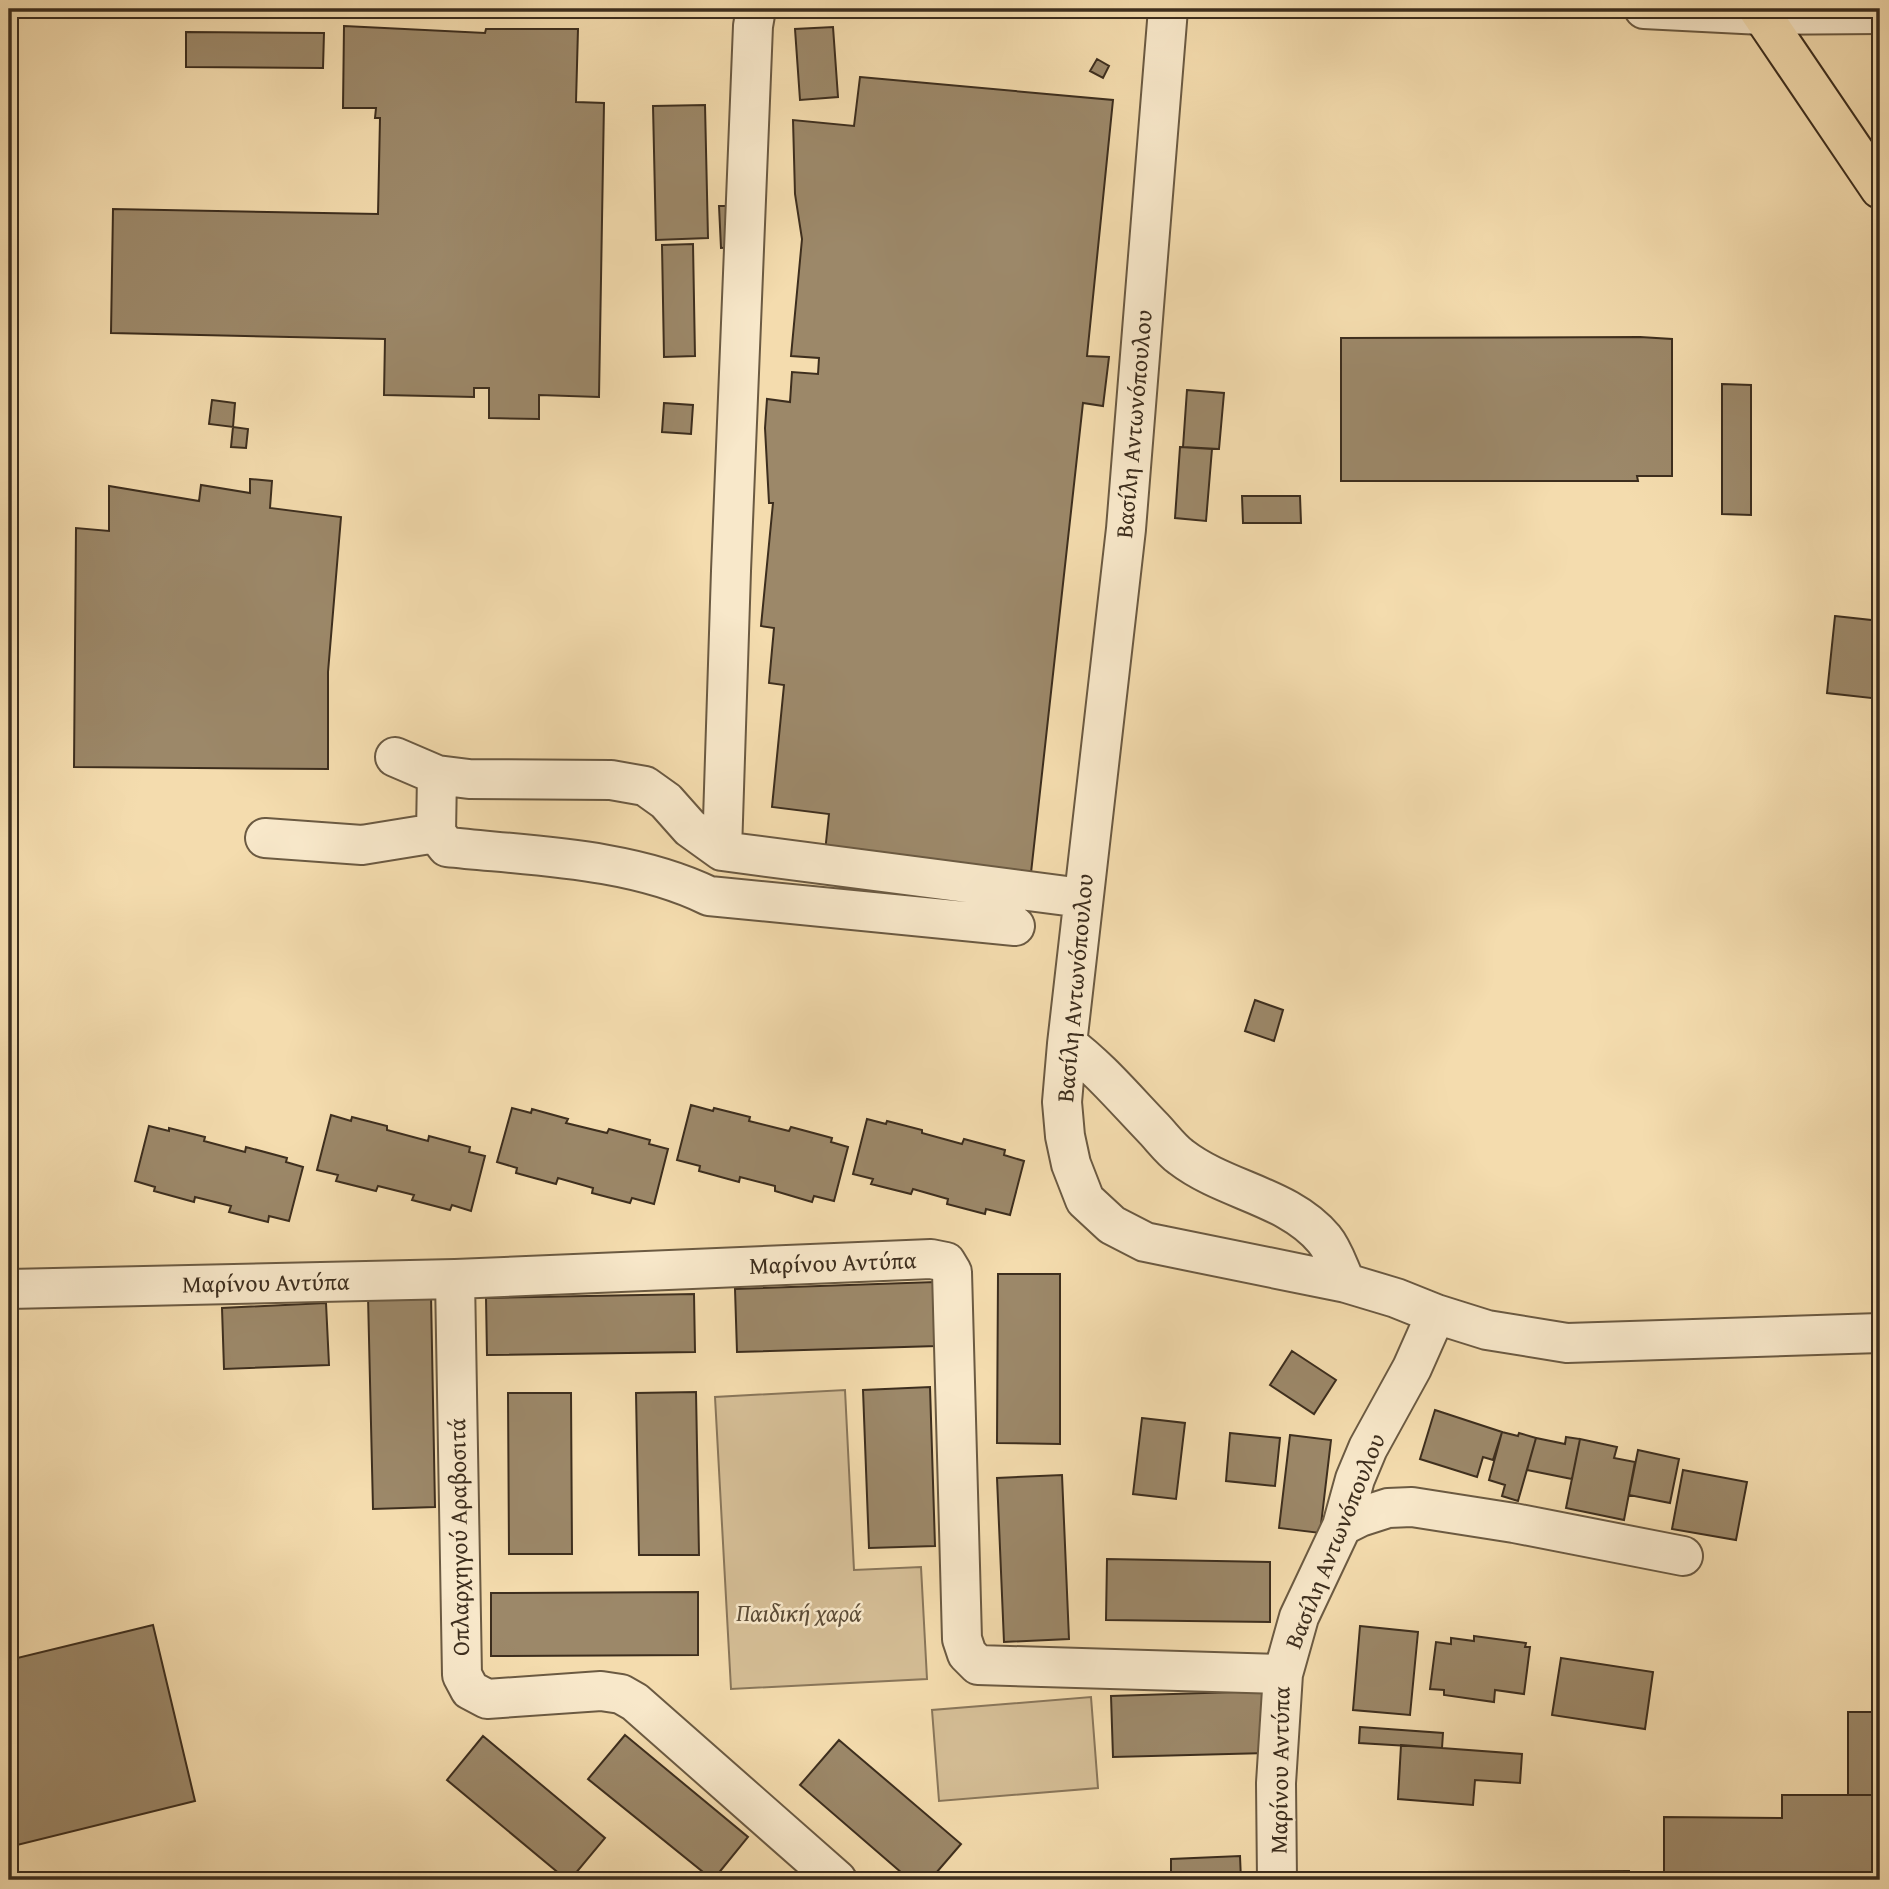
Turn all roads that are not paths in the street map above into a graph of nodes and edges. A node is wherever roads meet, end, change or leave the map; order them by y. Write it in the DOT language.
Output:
graph roads {
  1 [pos="756,9"];
  2 [pos="1168,9"];
  3 [pos="1644,9"];
  4 [pos="1760,12"];
  5 [pos="1880,14"];
  6 [pos="1880,189"];
  7 [pos="395,757"];
  8 [pos="437,775"];
  9 [pos="436,833"];
  10 [pos="265,838"];
  11 [pos="722,851"];
  12 [pos="1082,898"];
  13 [pos="1015,926"];
  14 [pos="1067,1044"];
  15 [pos="455,1279"];
  16 [pos="1346,1283"];
  17 [pos="9,1289"];
  18 [pos="1436,1314"];
  19 [pos="1880,1333"];
  20 [pos="1342,1526"];
  21 [pos="1683,1556"];
  22 [pos="1283,1674"];
  23 [pos="837,1880"];
  24 [pos="1278,1880"];
  1 -- 11 [label="street"];
  2 -- 12 [label="street, Βασίλη Αντωνόπουλου"];
  3 -- 4 [label="street"];
  4 -- 5 [label="street"];
  4 -- 6 [label="main road"];
  7 -- 8 [label="street"];
  8 -- 9 [label="street"];
  8 -- 11 [label="street"];
  9 -- 10 [label="street"];
  9 -- 13 [label="street"];
  11 -- 12 [label="street"];
  12 -- 14 [label="street, Βασίλη Αντωνόπουλου"];
  14 -- 16 [label="street"];
  14 -- 16 [label="street, Βασίλη Αντωνόπουλου"];
  15 -- 17 [label="street, Μαρίνου Αντύπα"];
  15 -- 22 [label="street, Μαρίνου Αντύπα"];
  15 -- 23 [label="street, Οπλαρχηγού Αραβοσιτά"];
  16 -- 18 [label="street, Βασίλη Αντωνόπουλου"];
  18 -- 19 [label="street"];
  18 -- 20 [label="street, Βασίλη Αντωνόπουλου"];
  20 -- 21 [label="street"];
  20 -- 22 [label="street, Βασίλη Αντωνόπουλου"];
  22 -- 24 [label="street, Μαρίνου Αντύπα"];
}
